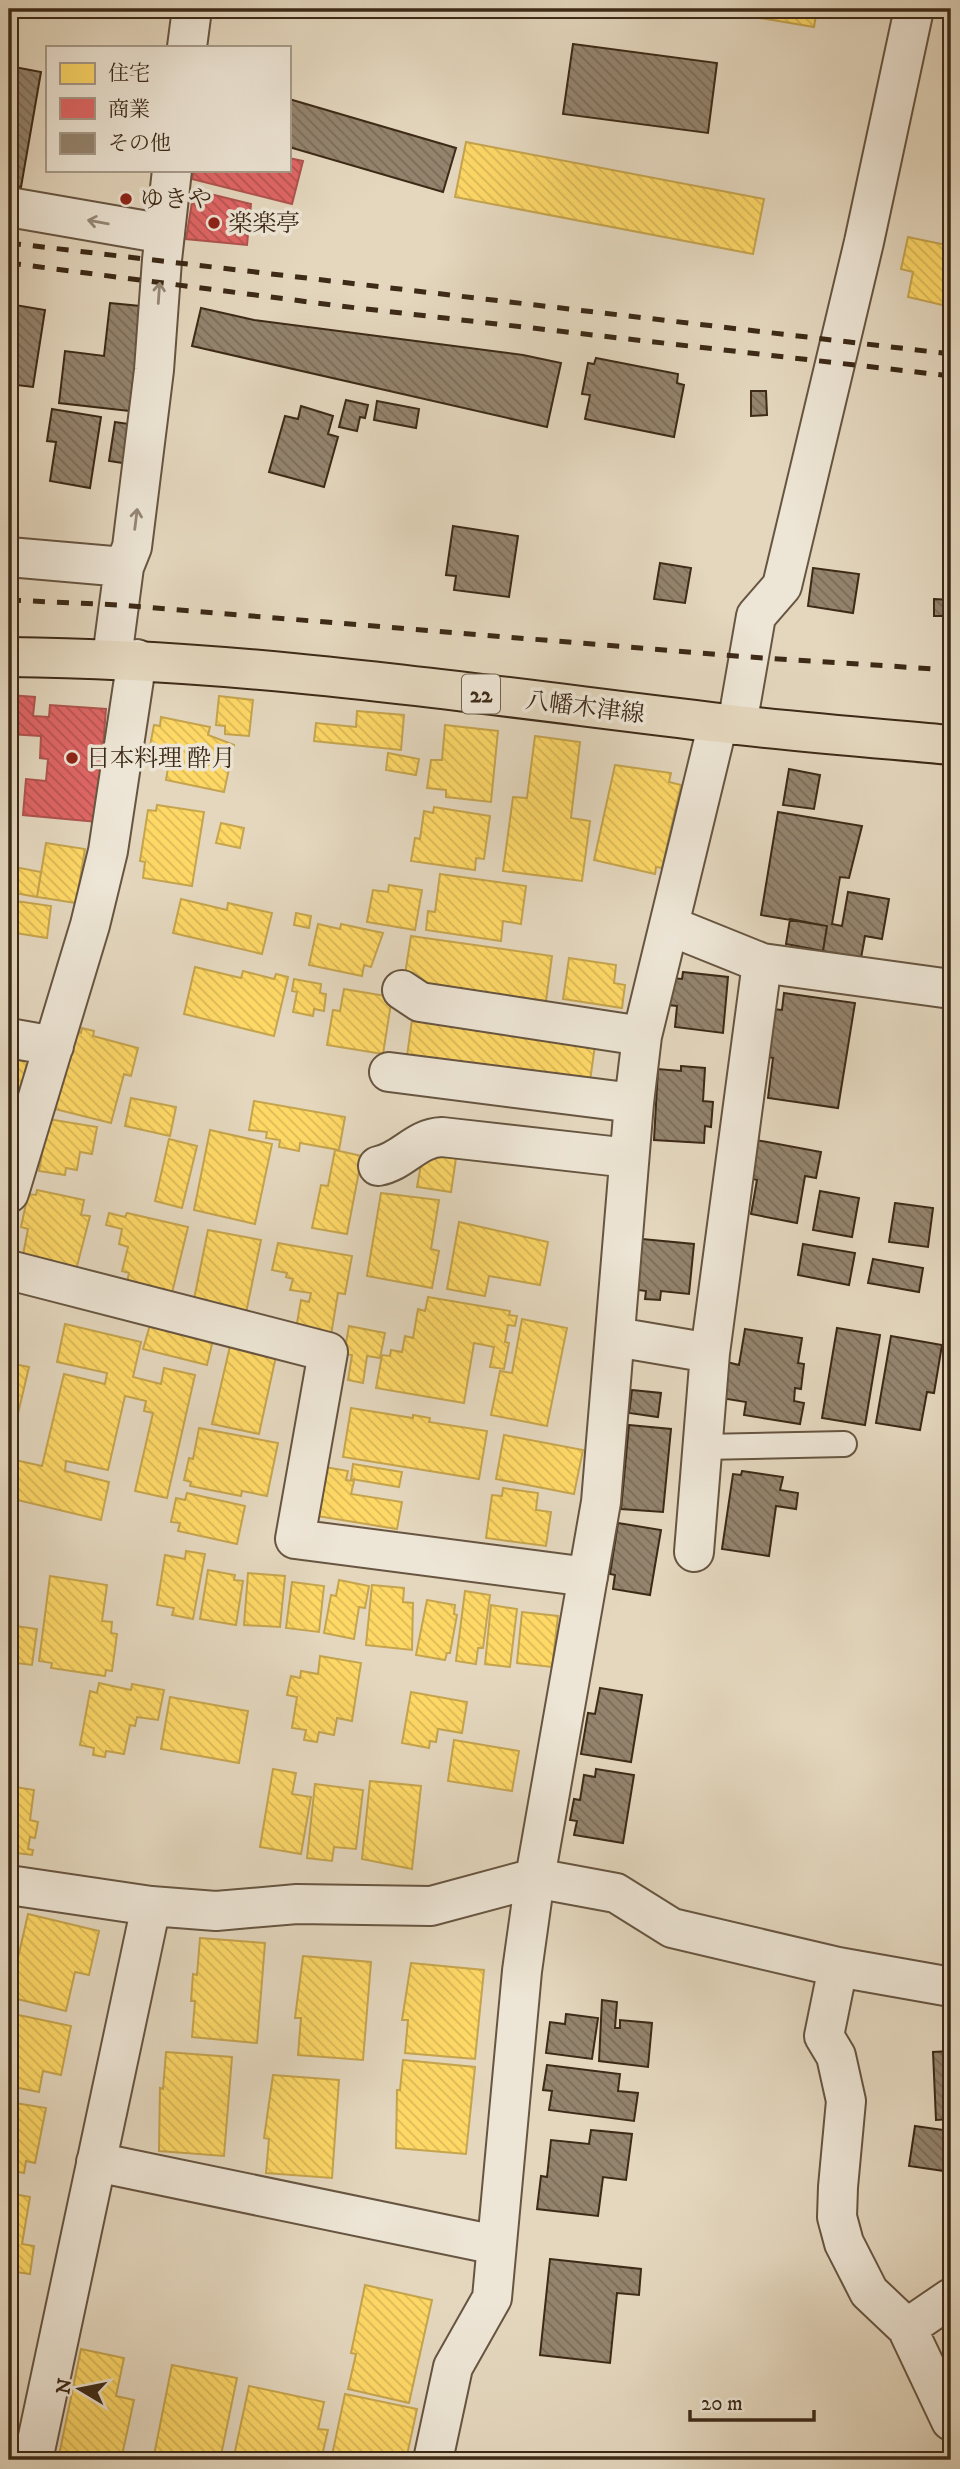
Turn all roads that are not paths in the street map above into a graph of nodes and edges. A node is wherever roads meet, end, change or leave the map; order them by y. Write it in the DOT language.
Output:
graph roads {
  1 [pos="191,9"];
  2 [pos="914,9"];
  3 [pos="187,46"];
  4 [pos="173,172"];
  5 [pos="9,207"];
  6 [pos="165,234"];
  7 [pos="9,556"];
  8 [pos="124,567"];
  9 [pos="9,657"];
  10 [pos="125,659"];
  11 [pos="728,724"];
  12 [pos="951,745"];
  13 [pos="670,926"];
  14 [pos="762,963"];
  15 [pos="951,989"];
  16 [pos="402,990"];
  17 [pos="642,1036"];
  18 [pos="9,1038"];
  19 [pos="54,1046"];
  20 [pos="389,1072"];
  21 [pos="634,1103"];
  22 [pos="629,1158"];
  23 [pos="379,1166"];
  24 [pos="9,1190"];
  25 [pos="9,1270"];
  26 [pos="616,1337"];
  27 [pos="710,1353"];
  28 [pos="844,1444"];
  29 [pos="703,1447"];
  30 [pos="694,1552"];
  31 [pos="588,1577"];
  32 [pos="535,1878"];
  33 [pos="9,1885"];
  34 [pos="151,1906"];
  35 [pos="838,1967"];
  36 [pos="951,1987"];
  37 [pos="96,2162"];
  38 [pos="496,2245"];
  39 [pos="951,2298"];
  40 [pos="907,2328"];
  41 [pos="951,2421"];
  42 [pos="33,2460"];
  43 [pos="433,2460"];
  1 -- 3 [label="street"];
  2 -- 11 [label="street"];
  4 -- 6 [label="street"];
  6 -- 5 [label="street, one-way"];
  8 -- 6 [label="street, one-way"];
  7 -- 8 [label="street"];
  8 -- 10 [label="street"];
  9 -- 10 [label="main road, 八幡木津線 / 22"];
  10 -- 11 [label="main road, 八幡木津線 / 22"];
  10 -- 19 [label="street"];
  11 -- 12 [label="main road, 八幡木津線 / 22"];
  11 -- 13 [label="street"];
  13 -- 14 [label="street"];
  13 -- 17 [label="street"];
  14 -- 15 [label="street"];
  14 -- 27 [label="street"];
  16 -- 17 [label="street"];
  17 -- 21 [label="street"];
  18 -- 19 [label="street"];
  19 -- 24 [label="street"];
  20 -- 21 [label="street"];
  21 -- 22 [label="street"];
  22 -- 23 [label="street"];
  22 -- 26 [label="street"];
  25 -- 31 [label="street"];
  26 -- 27 [label="street"];
  26 -- 31 [label="street"];
  27 -- 29 [label="street"];
  28 -- 29 [label="lane"];
  29 -- 30 [label="street"];
  31 -- 32 [label="street"];
  32 -- 34 [label="street"];
  32 -- 35 [label="street"];
  32 -- 38 [label="street"];
  33 -- 34 [label="street"];
  34 -- 37 [label="street"];
  35 -- 36 [label="street"];
  35 -- 40 [label="street"];
  37 -- 38 [label="street"];
  37 -- 42 [label="street"];
  38 -- 43 [label="street"];
  39 -- 40 [label="street"];
  40 -- 41 [label="street"];
}
